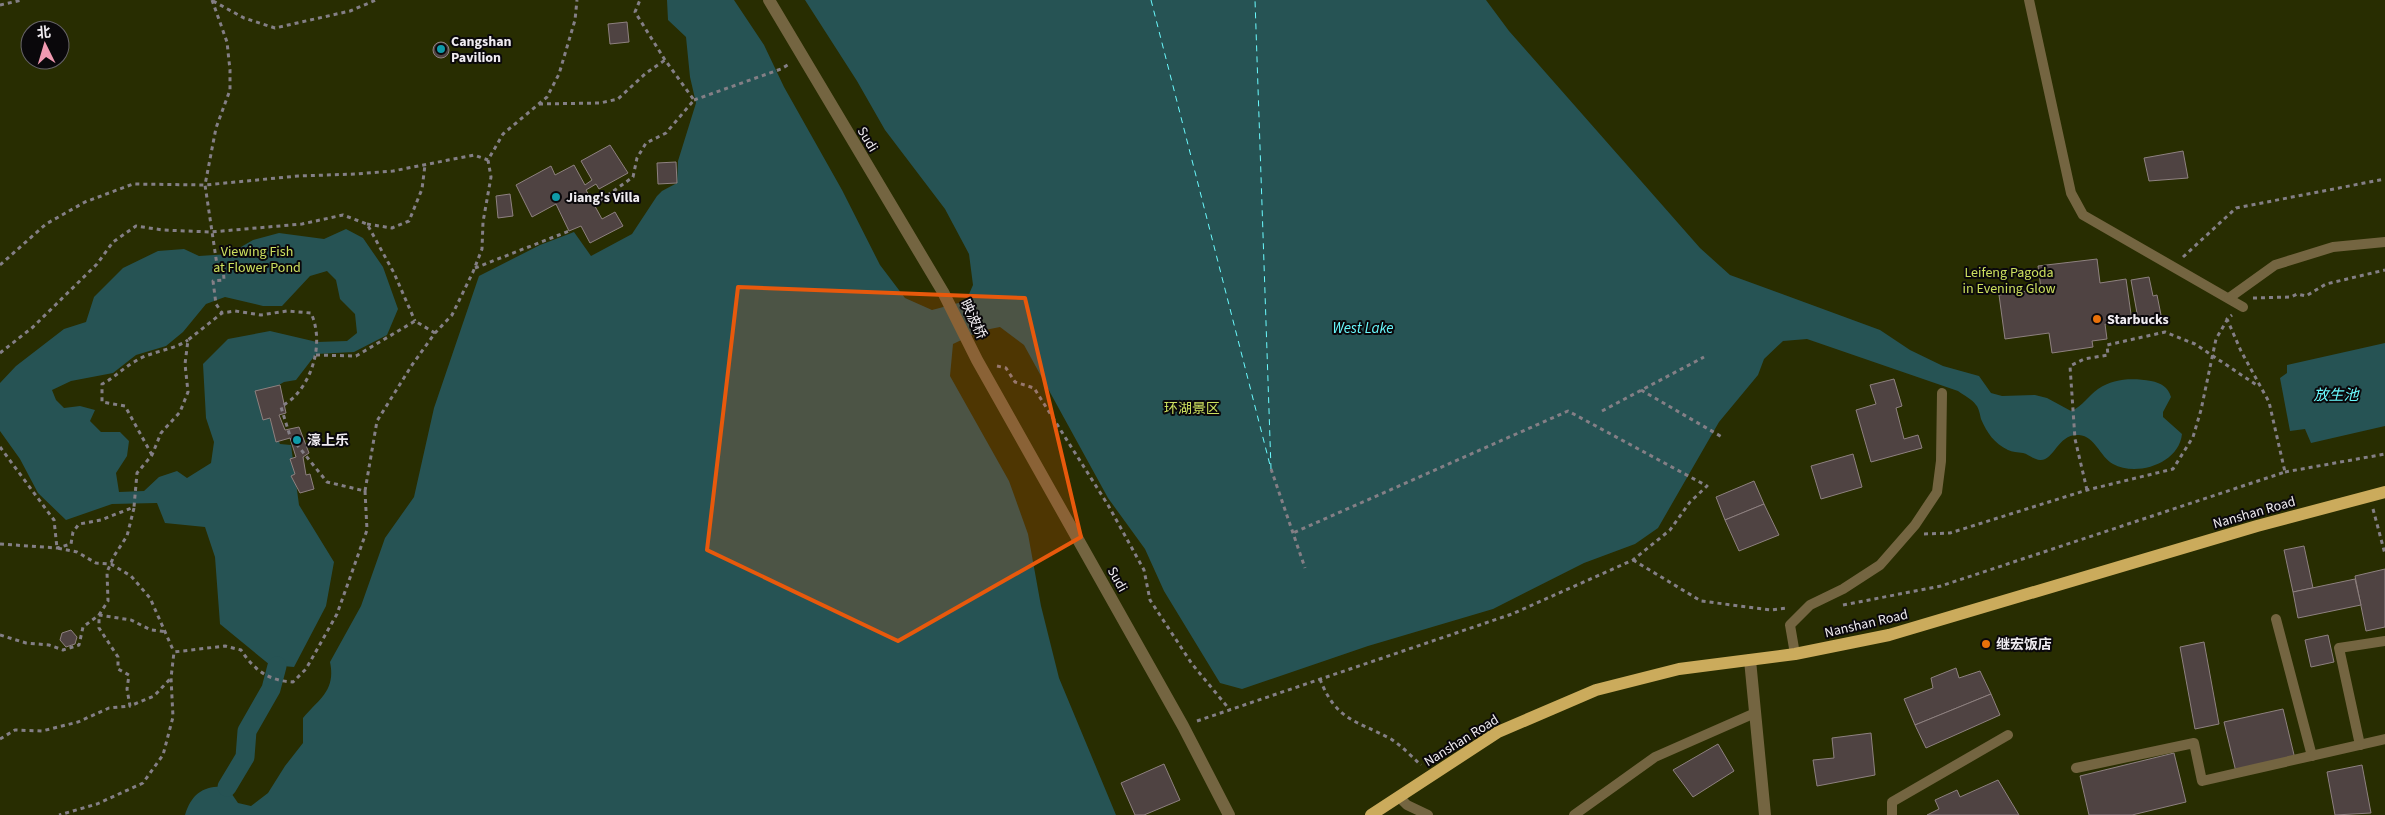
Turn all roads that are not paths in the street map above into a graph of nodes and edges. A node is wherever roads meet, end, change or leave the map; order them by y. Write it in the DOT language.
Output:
graph roads {
  1 [pos="768,0"];
  2 [pos="2029,0"];
  3 [pos="2385,242"];
  4 [pos="943,292"];
  5 [pos="2229,298"];
  6 [pos="2243,306"];
  7 [pos="977,360"];
  8 [pos="1942,392"];
  9 [pos="2385,492"];
  10 [pos="2276,619"];
  11 [pos="2385,641"];
  12 [pos="1795,654"];
  13 [pos="1750,660"];
  14 [pos="1755,713"];
  15 [pos="2008,735"];
  16 [pos="2385,739"];
  17 [pos="2360,745"];
  18 [pos="2312,756"];
  19 [pos="2076,768"];
  20 [pos="1399,797"];
  21 [pos="1230,815"];
  22 [pos="1371,815"];
  23 [pos="1428,815"];
  24 [pos="1574,815"];
  25 [pos="1765,815"];
  26 [pos="1892,815"];
  1 -- 4 [label="street, Sudi"];
  2 -- 5 [label="lane"];
  3 -- 5 [label="lane"];
  4 -- 7 [label="street, 映波桥"];
  5 -- 6 [label="lane"];
  7 -- 21 [label="street, Sudi"];
  8 -- 12 [label="lane"];
  9 -- 12 [label="main road, Nanshan Road"];
  10 -- 18 [label="lane"];
  11 -- 17 [label="lane"];
  12 -- 13 [label="main road, Nanshan Road"];
  13 -- 14 [label="street"];
  13 -- 20 [label="main road, Nanshan Road"];
  14 -- 24 [label="lane"];
  14 -- 25 [label="street"];
  15 -- 26 [label="lane"];
  16 -- 17 [label="lane"];
  17 -- 18 [label="lane"];
  18 -- 19 [label="lane"];
  20 -- 22 [label="main road, Nanshan Road"];
  20 -- 23 [label="lane"];
}
